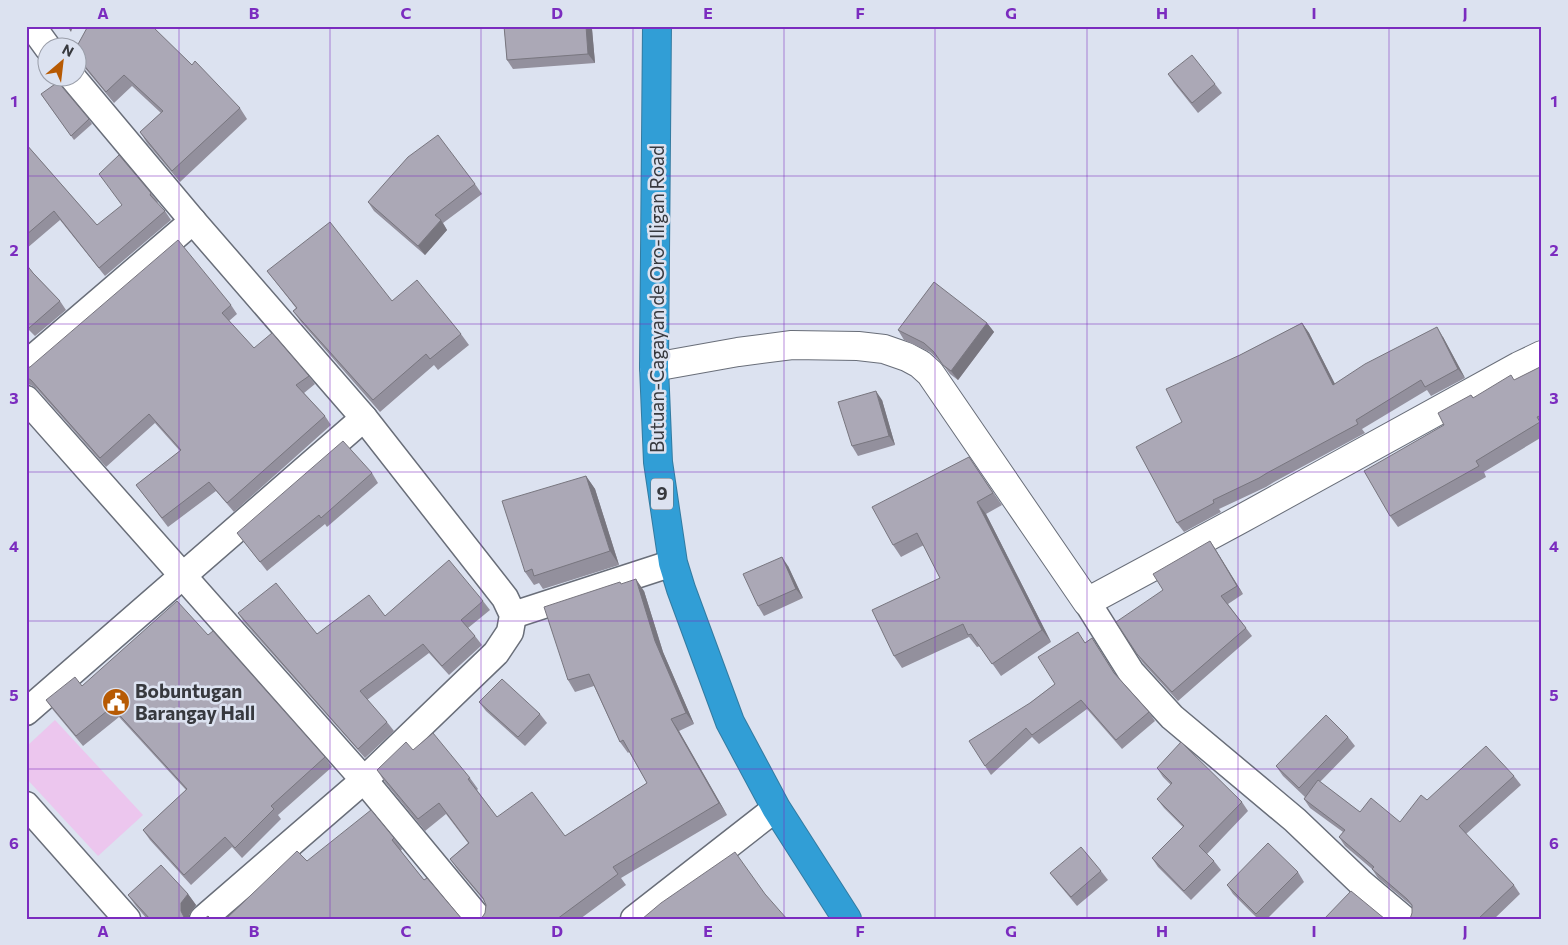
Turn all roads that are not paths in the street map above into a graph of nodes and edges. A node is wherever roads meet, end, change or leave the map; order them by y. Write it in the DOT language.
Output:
graph roads {
  1 [pos="32,26"];
  2 [pos="657,26"];
  3 [pos="41,38"];
  4 [pos="81,88"];
  5 [pos="193,221"];
  6 [pos="1542,355"];
  7 [pos="26,364"];
  8 [pos="654,367"];
  9 [pos="26,399"];
  10 [pos="364,418"];
  11 [pos="673,563"];
  12 [pos="182,576"];
  13 [pos="1087,602"];
  14 [pos="513,615"];
  15 [pos="26,712"];
  16 [pos="364,780"];
  17 [pos="26,805"];
  18 [pos="776,808"];
  19 [pos="127,919"];
  20 [pos="203,919"];
  21 [pos="479,919"];
  22 [pos="634,919"];
  23 [pos="847,919"];
  24 [pos="1404,919"];
  1 -- 3 [label="street"];
  2 -- 8 [label="highway, Butuan-Cagayan de Oro-Iligan Road / 9"];
  4 -- 5 [label="street"];
  5 -- 7 [label="street"];
  5 -- 10 [label="street"];
  6 -- 13 [label="street"];
  8 -- 11 [label="highway, Butuan-Cagayan de Oro-Iligan Road / 9"];
  8 -- 13 [label="street"];
  9 -- 12 [label="street"];
  10 -- 12 [label="street"];
  10 -- 14 [label="street"];
  11 -- 14 [label="street"];
  11 -- 18 [label="highway, Butuan-Cagayan de Oro-Iligan Road / 9"];
  12 -- 15 [label="street"];
  12 -- 16 [label="street"];
  13 -- 24 [label="street"];
  14 -- 16 [label="street"];
  16 -- 20 [label="street"];
  16 -- 21 [label="street"];
  17 -- 19 [label="street"];
  18 -- 22 [label="street"];
  18 -- 23 [label="highway, Butuan-Cagayan de Oro-Iligan Road / 9"];
}
